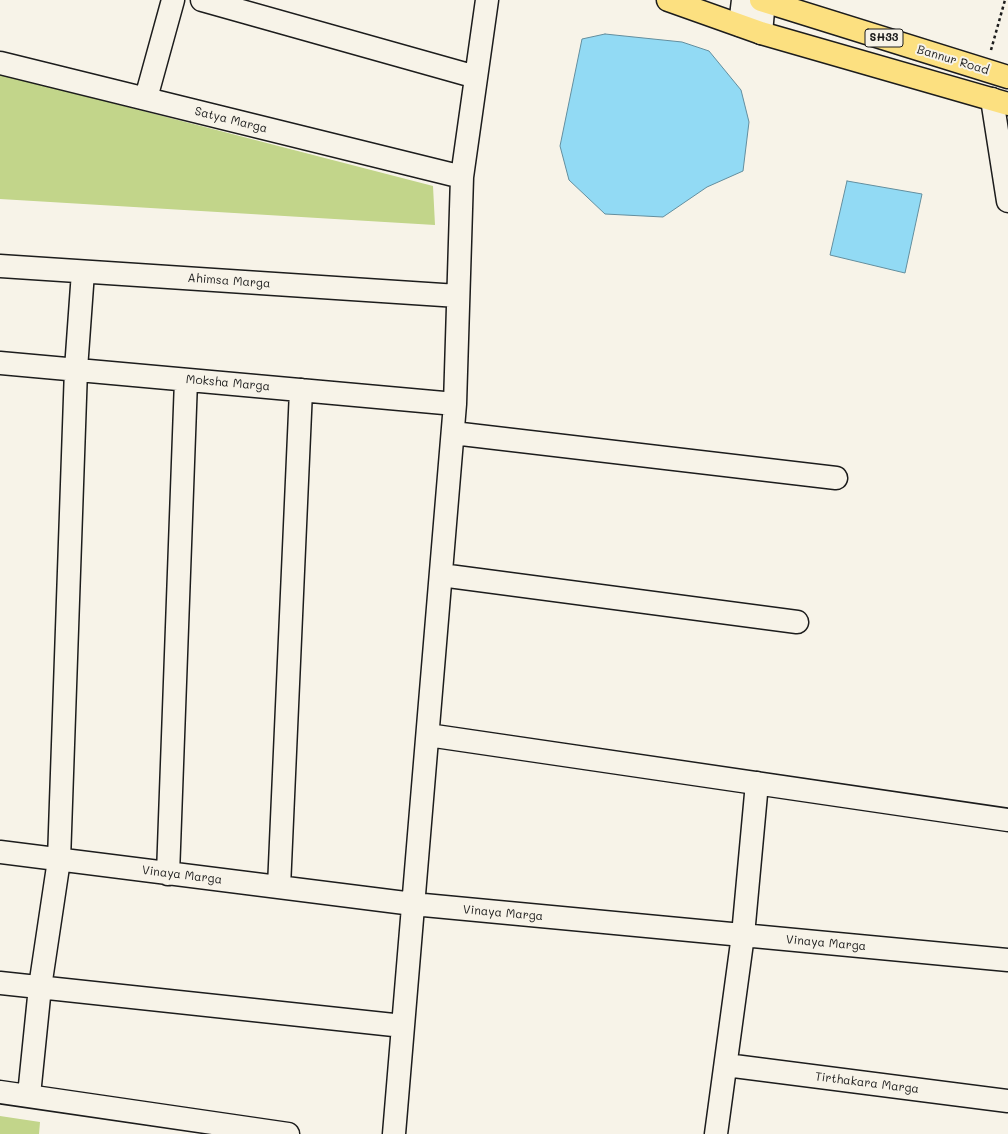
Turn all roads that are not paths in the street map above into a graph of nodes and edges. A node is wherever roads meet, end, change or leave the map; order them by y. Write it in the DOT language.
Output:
graph roads {
  1 [pos="173,0"];
  2 [pos="202,0"];
  3 [pos="668,0"];
  4 [pos="758,0"];
  5 [pos="484,1"];
  6 [pos="740,25"];
  7 [pos="761,33"];
  8 [pos="0,63"];
  9 [pos="476,77"];
  10 [pos="1008,77"];
  11 [pos="146,98"];
  12 [pos="1000,102"];
  13 [pos="462,177"];
  14 [pos="1008,201"];
  15 [pos="0,266"];
  16 [pos="83,272"];
  17 [pos="458,296"];
  18 [pos="0,363"];
  19 [pos="76,369"];
  20 [pos="186,380"];
  21 [pos="301,390"];
  22 [pos="456,404"];
  23 [pos="453,433"];
  24 [pos="836,478"];
  25 [pos="441,575"];
  26 [pos="797,622"];
  27 [pos="428,735"];
  28 [pos="757,783"];
  29 [pos="1008,820"];
  30 [pos="0,852"];
  31 [pos="59,860"];
  32 [pos="168,874"];
  33 [pos="279,887"];
  34 [pos="413,904"];
  35 [pos="743,935"];
  36 [pos="1008,960"];
  37 [pos="0,983"];
  38 [pos="40,987"];
  39 [pos="403,1026"];
  40 [pos="726,1065"];
  41 [pos="0,1092"];
  42 [pos="29,1095"];
  43 [pos="1008,1101"];
  44 [pos="288,1134"];
  45 [pos="394,1134"];
  46 [pos="716,1134"];
  1 -- 11 [label="street"];
  2 -- 9 [label="street"];
  3 -- 6 [label="main road"];
  4 -- 6 [label="street"];
  4 -- 7 [label="street"];
  4 -- 10 [label="main road, Bannur Road / SH33"];
  5 -- 9 [label="street"];
  6 -- 7 [label="main road"];
  7 -- 12 [label="main road"];
  8 -- 11 [label="street, Satya Marga"];
  9 -- 13 [label="street"];
  11 -- 13 [label="street, Satya Marga"];
  12 -- 14 [label="street"];
  13 -- 17 [label="street"];
  15 -- 16 [label="street, Ahimsa Marga"];
  16 -- 17 [label="street, Ahimsa Marga"];
  16 -- 19 [label="street"];
  17 -- 22 [label="street"];
  18 -- 19 [label="street, Moksha Marga"];
  19 -- 20 [label="street, Moksha Marga"];
  19 -- 31 [label="street"];
  20 -- 21 [label="street, Moksha Marga"];
  20 -- 32 [label="street"];
  21 -- 22 [label="street, Moksha Marga"];
  21 -- 33 [label="street"];
  22 -- 23 [label="street"];
  23 -- 24 [label="street"];
  23 -- 25 [label="street"];
  25 -- 26 [label="street"];
  25 -- 27 [label="street"];
  27 -- 28 [label="street"];
  27 -- 34 [label="street"];
  28 -- 29 [label="street"];
  28 -- 35 [label="street"];
  30 -- 31 [label="street, Vinaya Marga"];
  31 -- 32 [label="street, Vinaya Marga"];
  31 -- 38 [label="street"];
  32 -- 33 [label="street, Vinaya Marga"];
  33 -- 34 [label="street, Vinaya Marga"];
  34 -- 35 [label="street, Vinaya Marga"];
  34 -- 39 [label="street"];
  35 -- 36 [label="street, Vinaya Marga"];
  35 -- 40 [label="street"];
  37 -- 38 [label="street"];
  38 -- 39 [label="street"];
  38 -- 42 [label="street"];
  39 -- 45 [label="street"];
  40 -- 43 [label="street, Tirthakara Marga"];
  40 -- 46 [label="street"];
  41 -- 42 [label="street"];
  42 -- 44 [label="street"];
}
